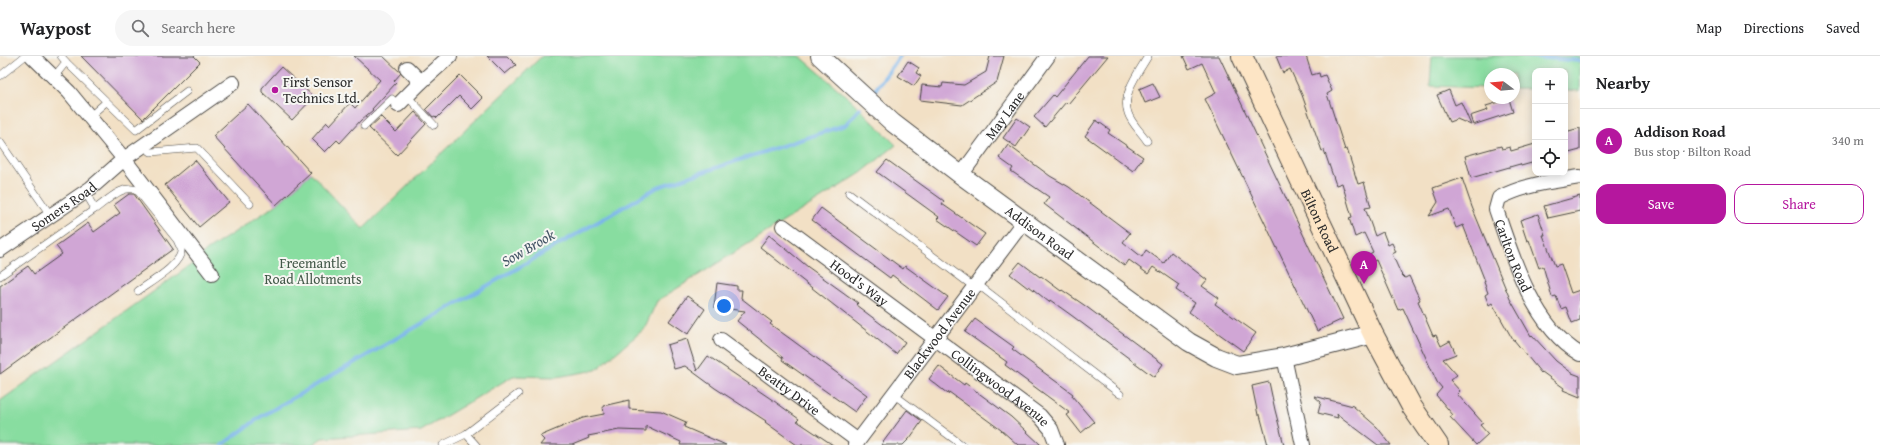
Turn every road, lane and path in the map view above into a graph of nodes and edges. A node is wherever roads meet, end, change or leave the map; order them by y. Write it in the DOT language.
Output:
graph roads {
  1 [pos="25,56"];
  2 [pos="32,56"];
  3 [pos="61,56"];
  4 [pos="450,56"];
  5 [pos="820,56"];
  6 [pos="1048,56"];
  7 [pos="1148,56"];
  8 [pos="1242,56"];
  9 [pos="66,62"];
  10 [pos="407,68"];
  11 [pos="0,76"];
  12 [pos="54,77"];
  13 [pos="421,82"];
  14 [pos="233,83"];
  15 [pos="187,91"];
  16 [pos="403,100"];
  17 [pos="106,102"];
  18 [pos="89,116"];
  19 [pos="434,125"];
  20 [pos="364,126"];
  21 [pos="1147,141"];
  22 [pos="0,142"];
  23 [pos="143,146"];
  24 [pos="124,159"];
  25 [pos="961,175"];
  26 [pos="1580,177"];
  27 [pos="85,192"];
  28 [pos="849,193"];
  29 [pos="250,204"];
  30 [pos="95,209"];
  31 [pos="51,216"];
  32 [pos="1024,221"];
  33 [pos="783,226"];
  34 [pos="0,250"];
  35 [pos="212,274"];
  36 [pos="0,276"];
  37 [pos="975,285"];
  38 [pos="138,291"];
  39 [pos="1373,334"];
  40 [pos="935,338"];
  41 [pos="721,340"];
  42 [pos="1580,354"];
  43 [pos="1284,357"];
  44 [pos="518,394"];
  45 [pos="893,394"];
  46 [pos="1120,394"];
  47 [pos="466,434"];
  48 [pos="856,443"];
  49 [pos="444,445"];
  50 [pos="476,445"];
  51 [pos="962,445"];
  52 [pos="1057,445"];
  53 [pos="1303,445"];
  54 [pos="1438,445"];
  1 -- 11 [label="lane"];
  2 -- 12 [label="street"];
  3 -- 9 [label="lane"];
  4 -- 13 [label="street"];
  5 -- 25 [label="street, Addison Road"];
  6 -- 25 [label="street, May Lane"];
  7 -- 21 [label="lane"];
  8 -- 39 [label="main road, Bilton Road"];
  9 -- 12 [label="lane"];
  9 -- 17 [label="lane"];
  10 -- 13 [label="street"];
  12 -- 18 [label="street"];
  13 -- 16 [label="street"];
  14 -- 23 [label="street, Somers Road"];
  15 -- 17 [label="lane"];
  16 -- 19 [label="lane"];
  16 -- 20 [label="lane"];
  17 -- 18 [label="lane"];
  18 -- 24 [label="street"];
  22 -- 31 [label="lane"];
  23 -- 24 [label="street, Somers Road"];
  23 -- 29 [label="lane"];
  24 -- 27 [label="street, Somers Road"];
  24 -- 35 [label="street"];
  25 -- 32 [label="street, Addison Road"];
  26 -- 42 [label="street, Carlton Road"];
  27 -- 30 [label="lane"];
  27 -- 31 [label="street, Somers Road"];
  28 -- 37 [label="lane"];
  30 -- 36 [label="lane"];
  30 -- 38 [label="lane"];
  31 -- 34 [label="street, Somers Road"];
  32 -- 37 [label="street, Blackwood Avenue"];
  32 -- 43 [label="street, Addison Road"];
  33 -- 40 [label="street, Hood's Way"];
  37 -- 40 [label="street, Blackwood Avenue"];
  37 -- 46 [label="lane"];
  39 -- 43 [label="street, Addison Road"];
  39 -- 54 [label="main road, Bilton Road"];
  40 -- 45 [label="street, Blackwood Avenue"];
  40 -- 52 [label="street, Collingwood Avenue"];
  41 -- 48 [label="street, Beatty Drive"];
  43 -- 53 [label="street"];
  44 -- 47 [label="lane"];
  45 -- 48 [label="street, Blackwood Avenue"];
  45 -- 51 [label="lane"];
  47 -- 49 [label="lane"];
  47 -- 50 [label="lane"];
}
